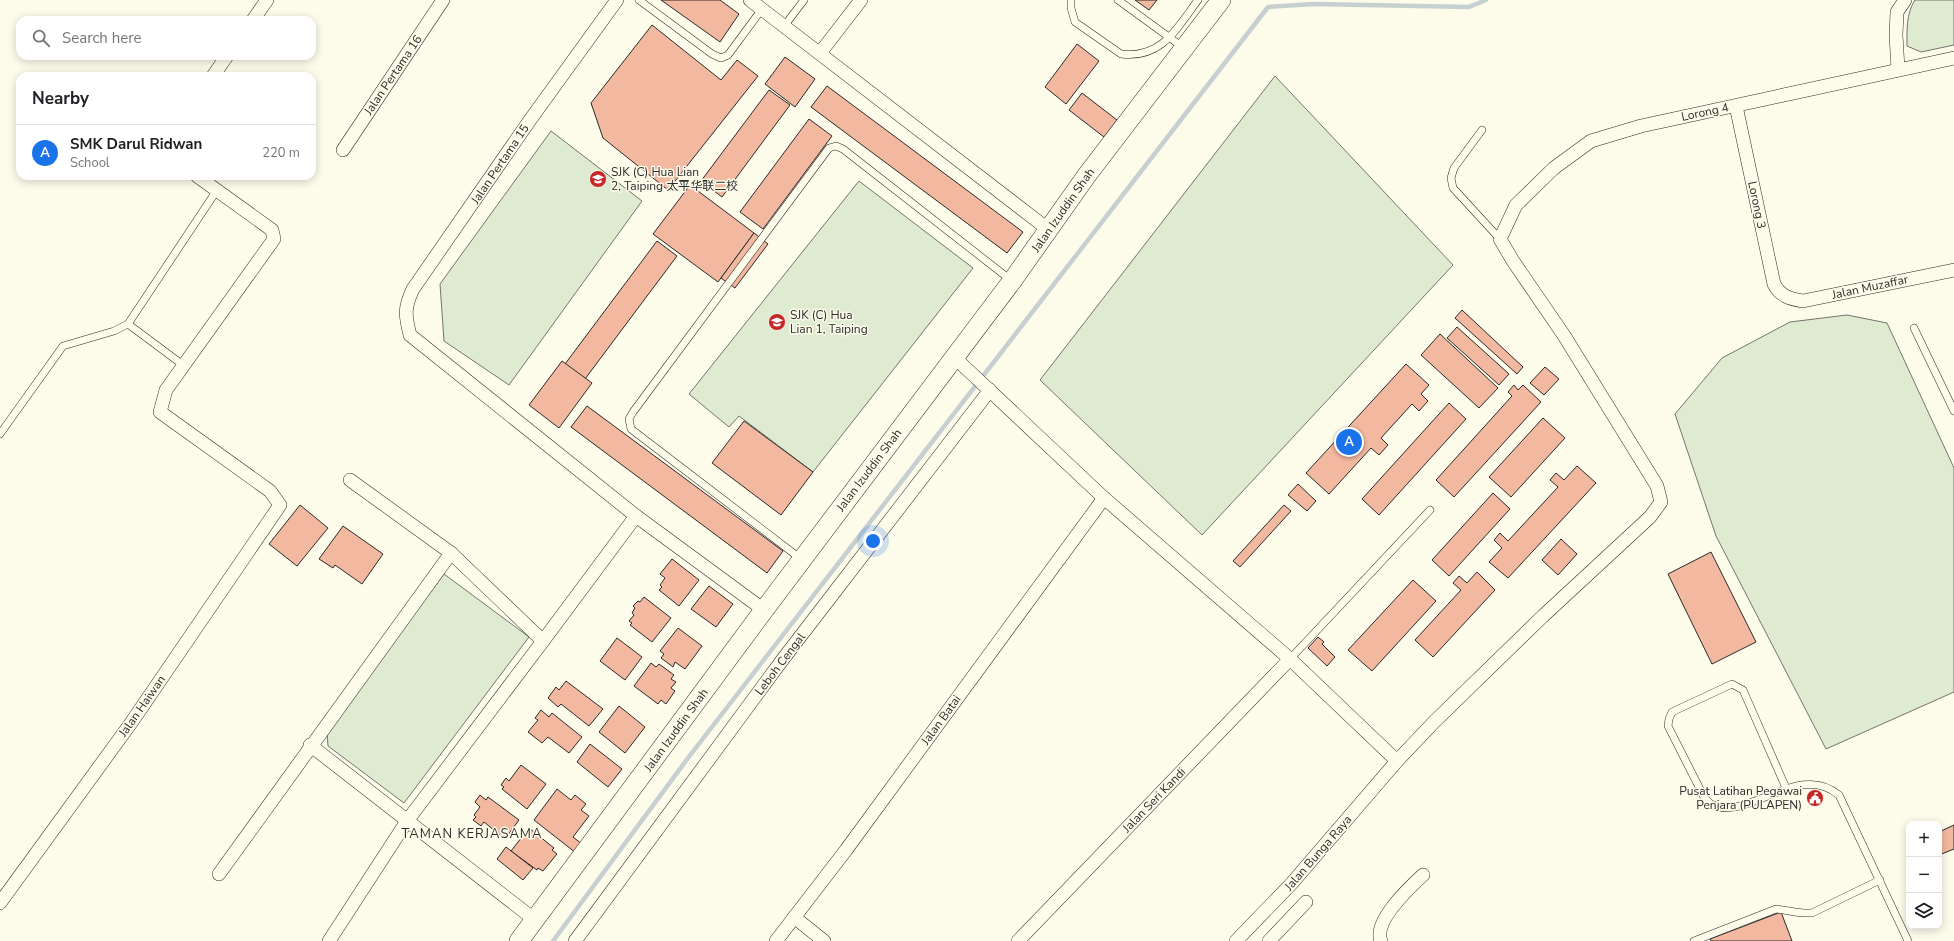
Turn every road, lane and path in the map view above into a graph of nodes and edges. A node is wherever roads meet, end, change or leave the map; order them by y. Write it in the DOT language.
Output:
graph roads {
  1 [pos="267,0"];
  2 [pos="443,0"];
  3 [pos="617,0"];
  4 [pos="639,0"];
  5 [pos="750,0"];
  6 [pos="804,0"];
  7 [pos="861,0"];
  8 [pos="1071,0"];
  9 [pos="1118,0"];
  10 [pos="1198,0"];
  11 [pos="1221,0"];
  12 [pos="1905,0"];
  13 [pos="762,9"];
  14 [pos="256,16"];
  15 [pos="785,25"];
  16 [pos="1177,43"];
  17 [pos="820,53"];
  18 [pos="1954,58"];
  19 [pos="224,60"];
  20 [pos="1898,70"];
  21 [pos="216,72"];
  22 [pos="1736,106"];
  23 [pos="1482,130"];
  24 [pos="343,150"];
  25 [pos="203,180"];
  26 [pos="217,190"];
  27 [pos="1049,230"];
  28 [pos="1500,239"];
  29 [pos="1954,270"];
  30 [pos="1012,281"];
  31 [pos="1787,298"];
  32 [pos="128,324"];
  33 [pos="1914,328"];
  34 [pos="954,357"];
  35 [pos="183,365"];
  36 [pos="987,388"];
  37 [pos="1954,411"];
  38 [pos="0,434"];
  39 [pos="350,480"];
  40 [pos="1104,498"];
  41 [pos="1430,510"];
  42 [pos="636,516"];
  43 [pos="451,553"];
  44 [pos="802,559"];
  45 [pos="764,610"];
  46 [pos="543,641"];
  47 [pos="1290,659"];
  48 [pos="310,745"];
  49 [pos="1397,762"];
  50 [pos="1786,788"];
  51 [pos="407,821"];
  52 [pos="219,874"];
  53 [pos="1423,875"];
  54 [pos="1880,880"];
  55 [pos="1306,902"];
  56 [pos="0,903"];
  57 [pos="794,917"];
  58 [pos="535,920"];
  59 [pos="329,941"];
  60 [pos="519,941"];
  61 [pos="575,941"];
  62 [pos="776,941"];
  63 [pos="824,941"];
  64 [pos="1018,941"];
  65 [pos="1236,941"];
  66 [pos="1269,941"];
  67 [pos="1381,941"];
  68 [pos="1694,941"];
  69 [pos="1908,941"];
  1 -- 14 [label="street"];
  2 -- 24 [label="street, Jalan Pertama 16"];
  3 -- 42 [label="street, Jalan Pertama 15"];
  4 -- 13 [label="lane"];
  5 -- 13 [label="street"];
  6 -- 15 [label="lane"];
  7 -- 17 [label="street"];
  8 -- 16 [label="lane"];
  9 -- 16 [label="lane"];
  10 -- 16 [label="lane"];
  11 -- 16 [label="main road, Jalan Izuddin Shah"];
  12 -- 20 [label="street"];
  13 -- 15 [label="street"];
  15 -- 17 [label="street"];
  16 -- 27 [label="main road, Jalan Izuddin Shah"];
  17 -- 27 [label="street"];
  18 -- 20 [label="street, Lorong 4"];
  19 -- 21 [label="street"];
  20 -- 22 [label="street, Lorong 4"];
  22 -- 28 [label="street, Lorong 4"];
  22 -- 31 [label="street, Lorong 3"];
  23 -- 28 [label="lane"];
  25 -- 26 [label="street"];
  26 -- 32 [label="lane"];
  26 -- 35 [label="street"];
  27 -- 30 [label="main road, Jalan Izuddin Shah"];
  28 -- 49 [label="street, Jalan Bunga Raya"];
  29 -- 31 [label="street, Jalan Muzaffar"];
  30 -- 34 [label="main road, Jalan Izuddin Shah"];
  30 -- 44 [label="lane"];
  32 -- 35 [label="lane"];
  32 -- 38 [label="lane"];
  33 -- 37 [label="lane"];
  34 -- 36 [label="street"];
  34 -- 44 [label="main road, Jalan Izuddin Shah"];
  35 -- 56 [label="street, Jalan Haiwan"];
  36 -- 40 [label="street"];
  36 -- 61 [label="street, Leboh Cengal"];
  39 -- 43 [label="street"];
  40 -- 47 [label="street"];
  40 -- 57 [label="street, Jalan Batai"];
  41 -- 47 [label="lane"];
  42 -- 45 [label="street"];
  42 -- 46 [label="street"];
  43 -- 46 [label="street"];
  43 -- 48 [label="street"];
  44 -- 45 [label="main road, Jalan Izuddin Shah"];
  45 -- 58 [label="main road, Jalan Izuddin Shah"];
  46 -- 51 [label="street"];
  47 -- 49 [label="street"];
  47 -- 64 [label="street, Jalan Seri Kandi"];
  48 -- 51 [label="street"];
  48 -- 52 [label="street"];
  49 -- 65 [label="street, Jalan Bunga Raya"];
  50 -- 50 [label="lane"];
  50 -- 54 [label="lane"];
  51 -- 58 [label="street"];
  51 -- 59 [label="street"];
  53 -- 67 [label="street"];
  54 -- 68 [label="lane"];
  54 -- 69 [label="lane"];
  55 -- 66 [label="street, Jalan Bunga Raya"];
  57 -- 62 [label="street, Jalan Batai"];
  57 -- 63 [label="street"];
  58 -- 60 [label="main road, Jalan Izuddin Shah"];
}
